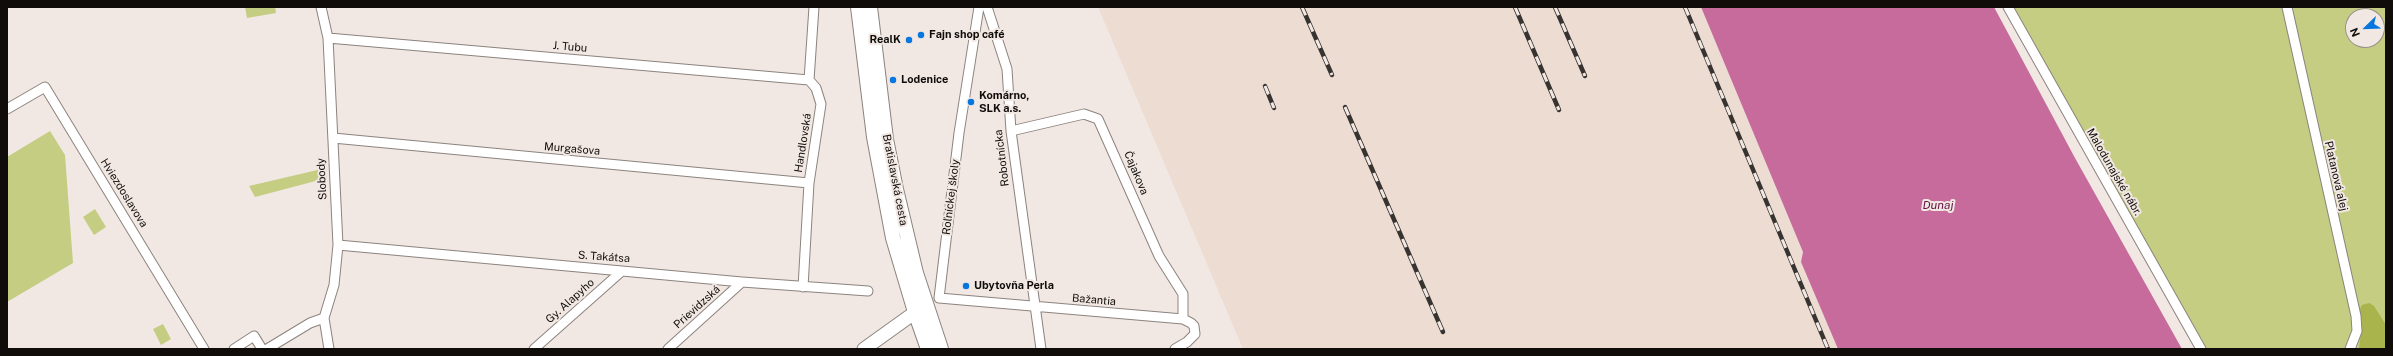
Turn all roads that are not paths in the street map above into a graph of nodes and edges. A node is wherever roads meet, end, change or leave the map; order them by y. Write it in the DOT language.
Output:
graph roads {
  1 [pos="321,7"];
  2 [pos="814,7"];
  3 [pos="858,7"];
  4 [pos="870,7"];
  5 [pos="979,7"];
  6 [pos="987,7"];
  7 [pos="2008,7"];
  8 [pos="2286,7"];
  9 [pos="328,38"];
  10 [pos="809,80"];
  11 [pos="7,109"];
  12 [pos="1010,131"];
  13 [pos="333,138"];
  14 [pos="809,183"];
  15 [pos="338,245"];
  16 [pos="622,271"];
  17 [pos="742,282"];
  18 [pos="803,287"];
  19 [pos="868,291"];
  20 [pos="939,298"];
  21 [pos="1034,307"];
  22 [pos="920,309"];
  23 [pos="324,318"];
  24 [pos="1183,320"];
  25 [pos="204,349"];
  26 [pos="234,349"];
  27 [pos="262,349"];
  28 [pos="267,349"];
  29 [pos="329,349"];
  30 [pos="534,349"];
  31 [pos="668,349"];
  32 [pos="864,349"];
  33 [pos="928,349"];
  34 [pos="941,349"];
  35 [pos="1041,349"];
  36 [pos="1175,349"];
  37 [pos="2200,349"];
  38 [pos="2350,349"];
  1 -- 9 [label="street, Slobody"];
  2 -- 10 [label="street"];
  3 -- 22 [label="main road, Bratislavská cesta"];
  4 -- 22 [label="main road, Bratislavská cesta"];
  5 -- 20 [label="street, Roľníckej školy"];
  6 -- 12 [label="street, Robotnícka"];
  7 -- 37 [label="street, Malodunajské nábr."];
  8 -- 38 [label="street, Platanová alej"];
  9 -- 10 [label="street, J. Tubu"];
  9 -- 13 [label="street, Slobody"];
  10 -- 14 [label="street, Handlovská"];
  11 -- 25 [label="street, Hviezdoslavova"];
  12 -- 21 [label="street, Robotnícka"];
  12 -- 24 [label="street, Čajakova"];
  13 -- 14 [label="street, Murgašova"];
  13 -- 15 [label="street, Slobody"];
  14 -- 18 [label="street, Handlovská"];
  15 -- 16 [label="street, S. Takátsa"];
  15 -- 23 [label="street, Slobody"];
  16 -- 17 [label="street, S. Takátsa"];
  16 -- 30 [label="street, Gy. Alapyho"];
  17 -- 18 [label="street, S. Takátsa"];
  17 -- 31 [label="street, Prievidzská"];
  18 -- 19 [label="street, S. Takátsa"];
  20 -- 21 [label="street, Bažantia"];
  20 -- 22 [label="street"];
  21 -- 24 [label="street, Bažantia"];
  21 -- 35 [label="street, Robotnícka"];
  22 -- 32 [label="main road"];
  22 -- 33 [label="main road, Bratislavská cesta"];
  22 -- 34 [label="main road, Bratislavská cesta"];
  23 -- 28 [label="street"];
  23 -- 29 [label="street, Slobody"];
  24 -- 36 [label="street"];
  26 -- 27 [label="street"];
}
